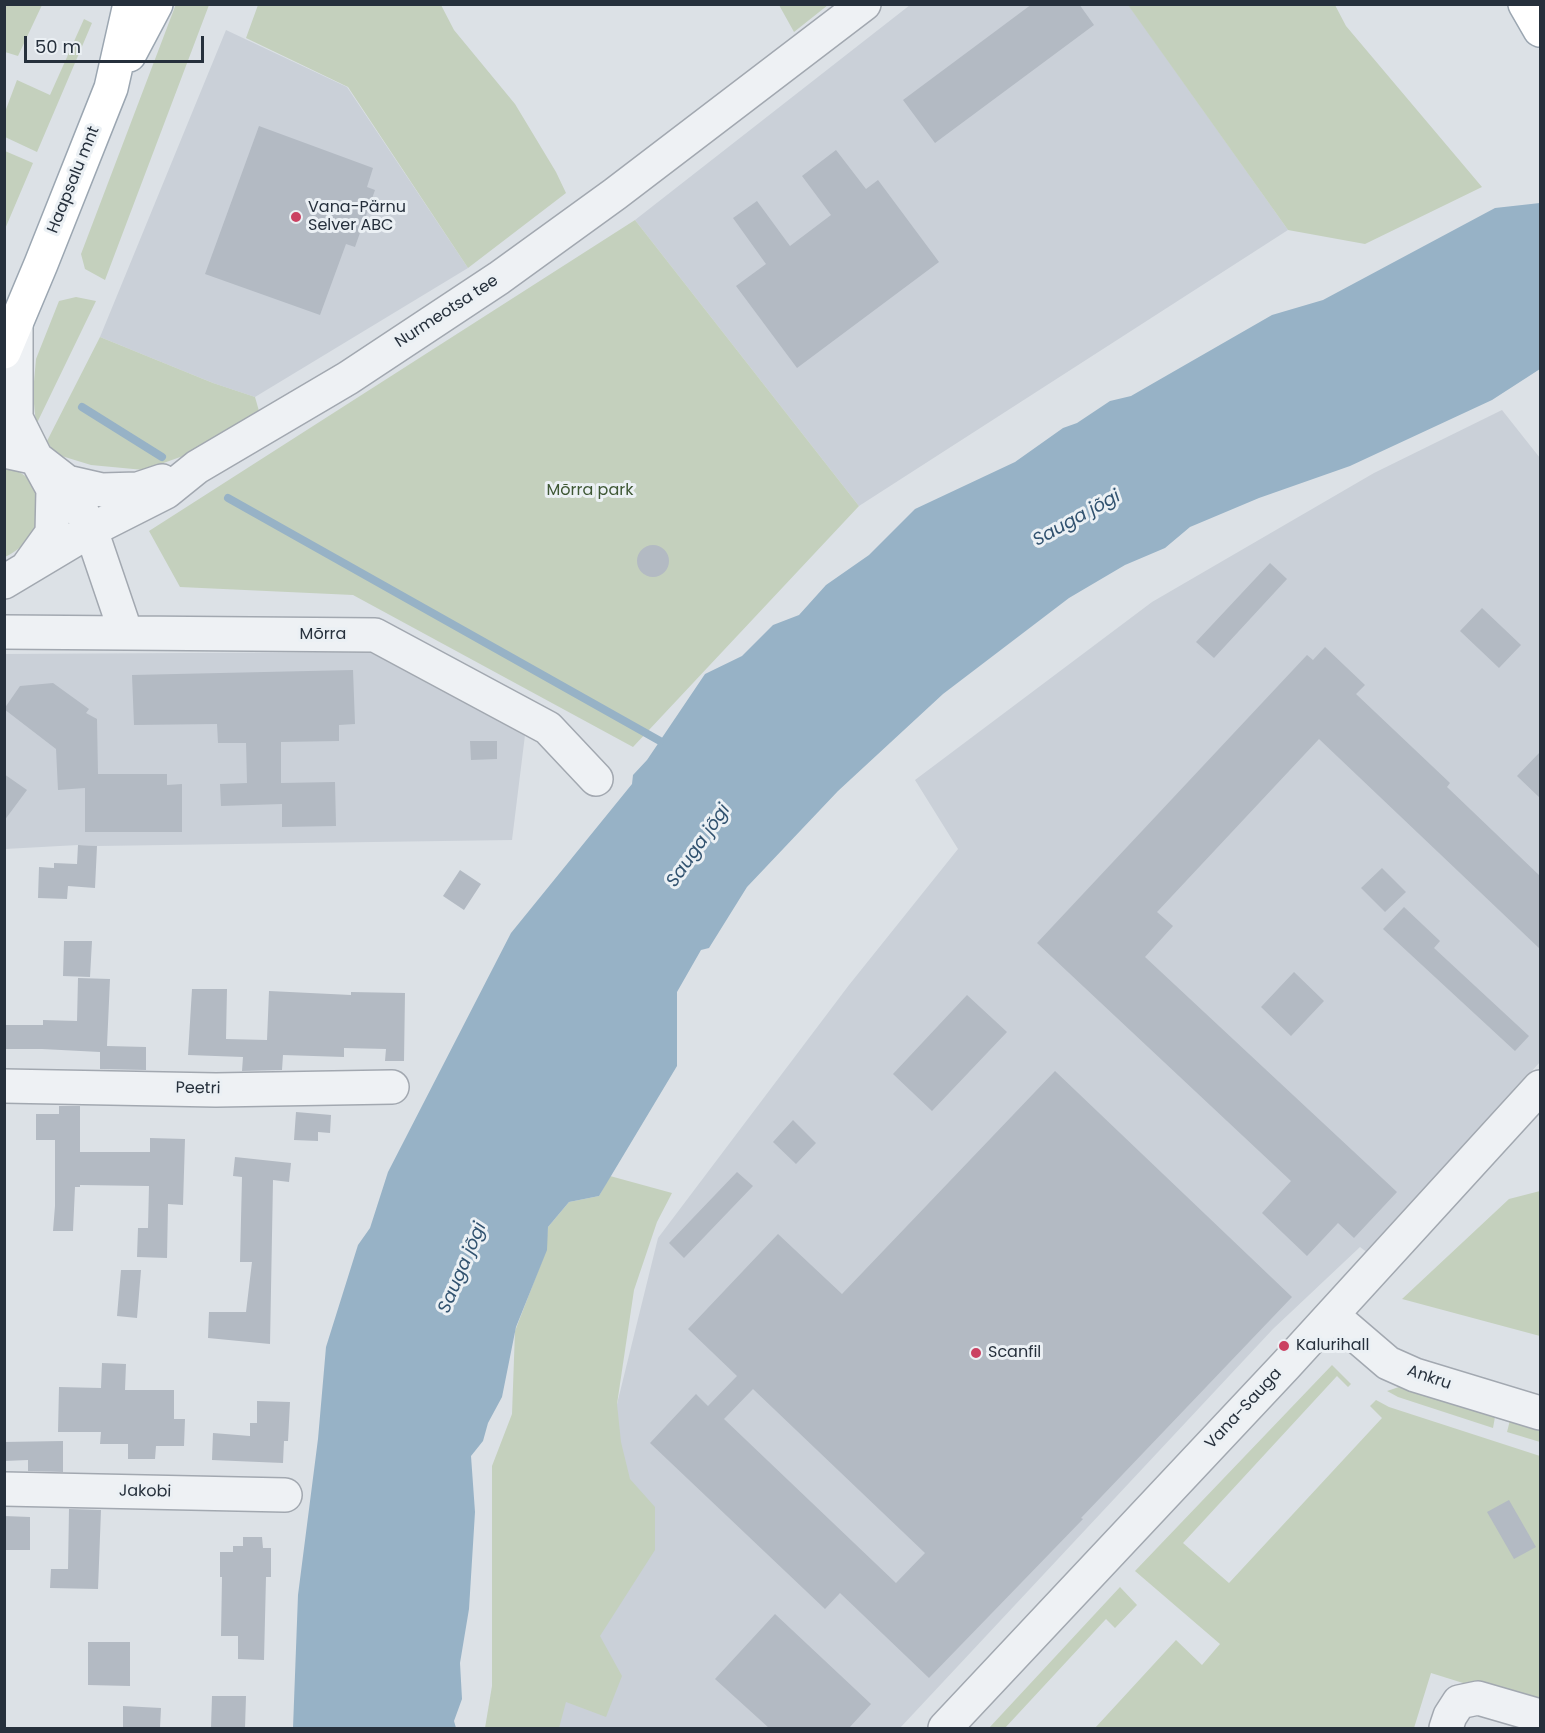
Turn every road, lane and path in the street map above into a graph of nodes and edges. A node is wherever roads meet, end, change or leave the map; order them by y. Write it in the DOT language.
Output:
graph roads {
  1 [pos="130,4"];
  2 [pos="156,4"];
  3 [pos="864,4"];
  4 [pos="1525,4"];
  5 [pos="1540,30"];
  6 [pos="111,88"];
  7 [pos="10,338"];
  8 [pos="20,455"];
  9 [pos="197,467"];
  10 [pos="67,482"];
  11 [pos="91,530"];
  12 [pos="12,573"];
  13 [pos="4,632"];
  14 [pos="126,633"];
  15 [pos="596,780"];
  16 [pos="4,1086"];
  17 [pos="1540,1087"];
  18 [pos="392,1088"];
  19 [pos="1332,1315"];
  20 [pos="1540,1413"];
  21 [pos="4,1489"];
  22 [pos="285,1495"];
  23 [pos="1540,1716"];
  24 [pos="945,1728"];
  25 [pos="1446,1728"];
  1 -- 6 [label="main road, Haapsalu mnt"];
  2 -- 6 [label="main road"];
  3 -- 9 [label="street, Nurmeotsa tee"];
  4 -- 5 [label="main road"];
  6 -- 7 [label="main road, Haapsalu mnt"];
  7 -- 8 [label="street"];
  8 -- 10 [label="street"];
  8 -- 12 [label="street"];
  9 -- 10 [label="street"];
  9 -- 11 [label="street, Nurmeotsa tee"];
  10 -- 11 [label="street"];
  11 -- 12 [label="street, Nurmeotsa tee"];
  11 -- 14 [label="street"];
  13 -- 14 [label="street, Mõrra"];
  14 -- 15 [label="street, Mõrra"];
  16 -- 18 [label="street, Peetri"];
  17 -- 19 [label="street, Vana-Sauga"];
  19 -- 20 [label="street, Ankru"];
  19 -- 24 [label="street, Vana-Sauga"];
  21 -- 22 [label="street, Jakobi"];
  23 -- 25 [label="street"];
}
